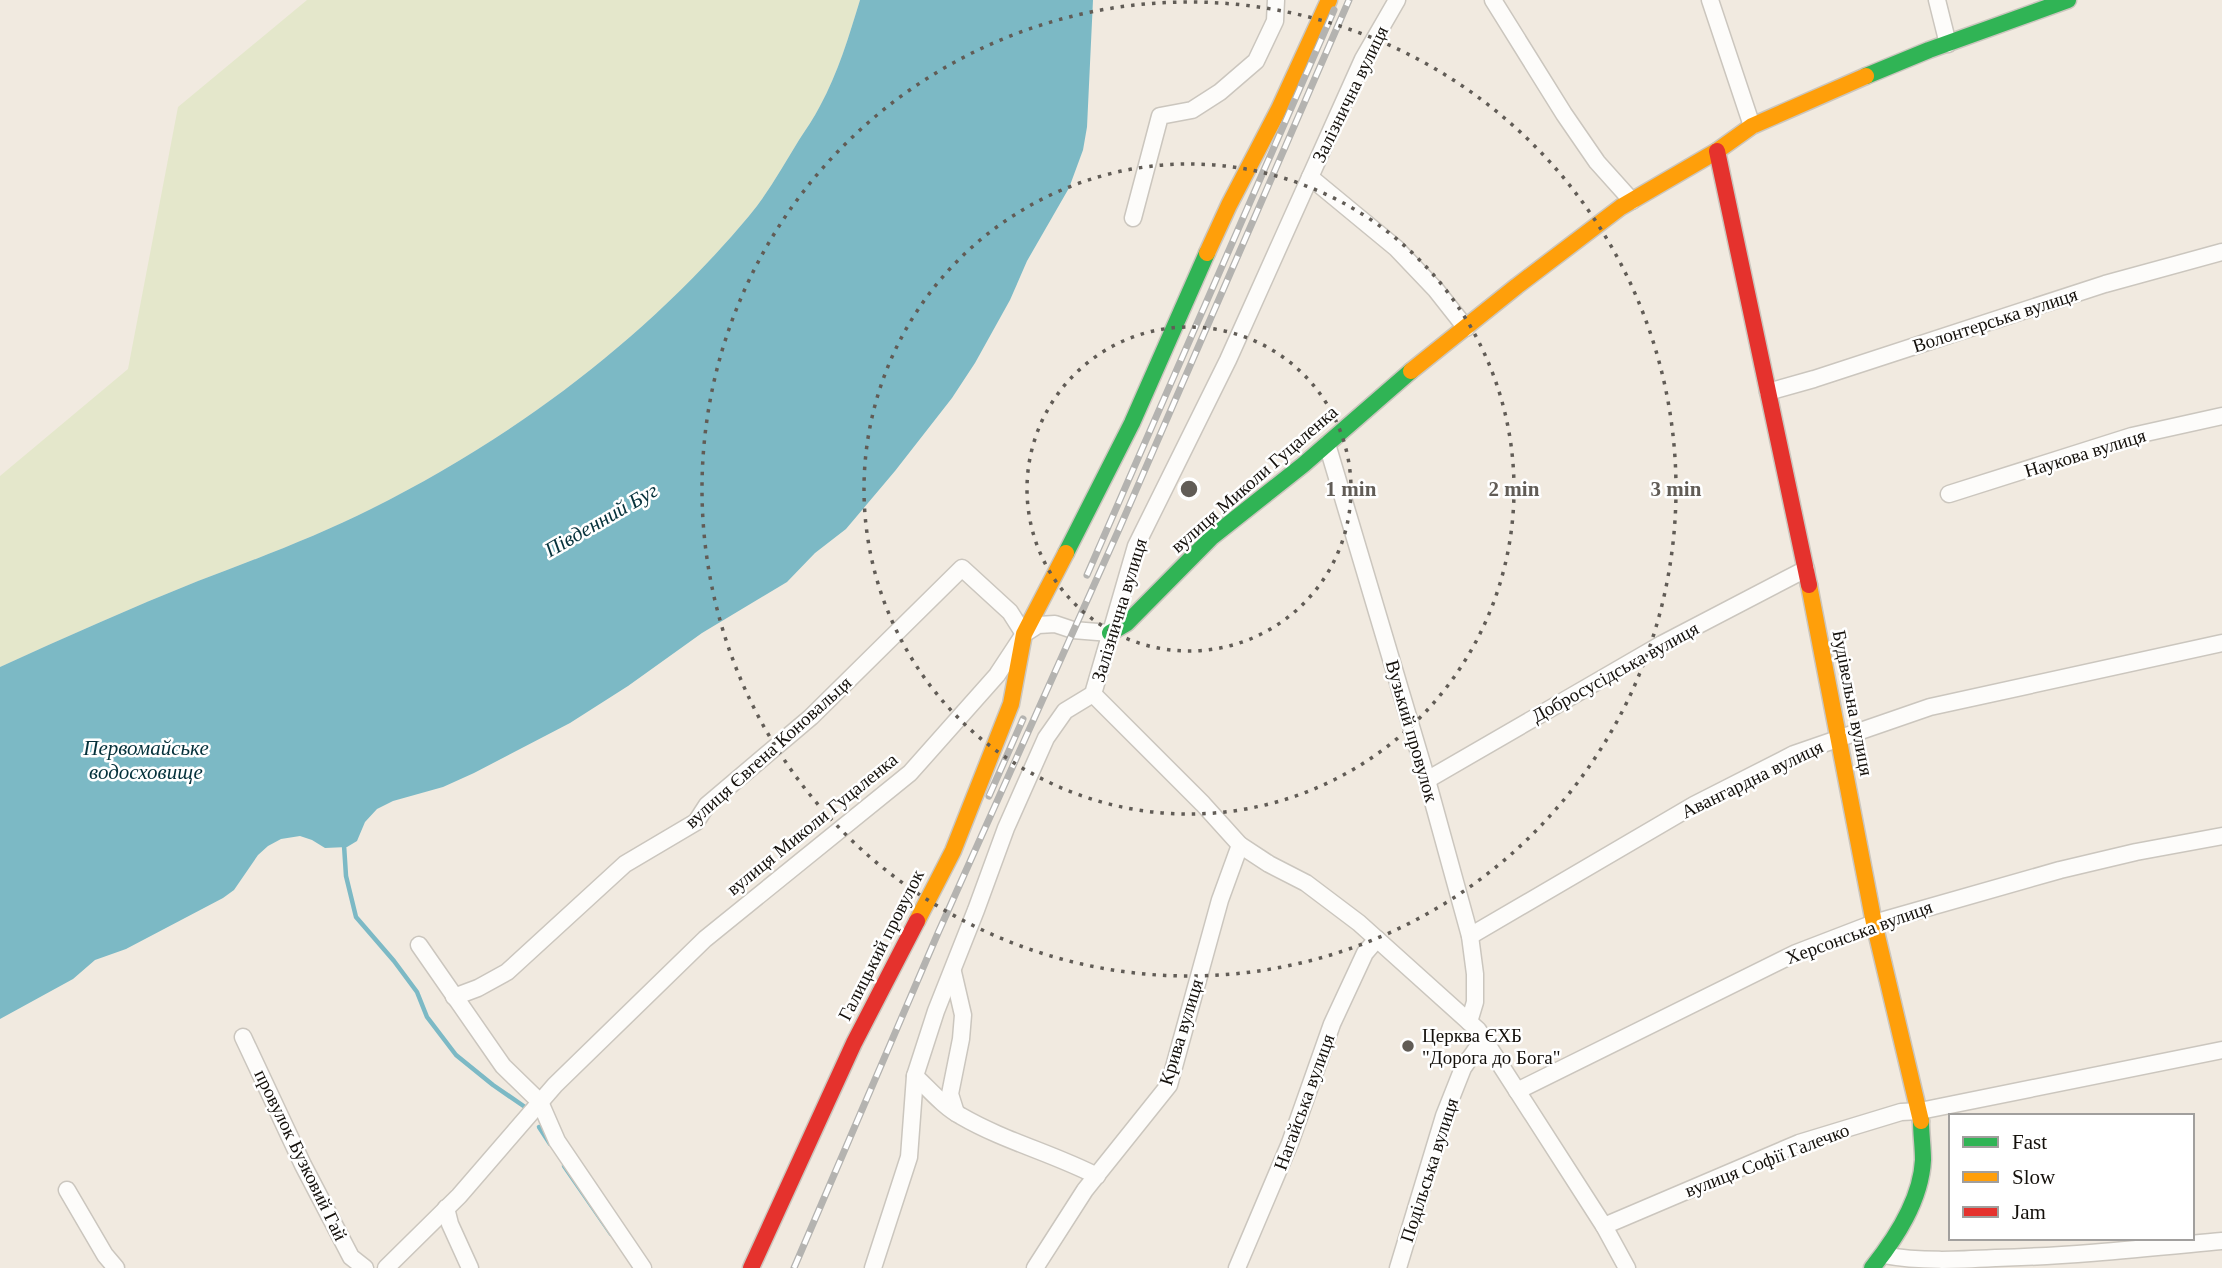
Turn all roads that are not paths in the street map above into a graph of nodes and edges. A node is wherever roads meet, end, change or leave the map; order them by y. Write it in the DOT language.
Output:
graph roads {
  1 [pos="1276,0"];
  2 [pos="1329,0"];
  3 [pos="1397,0"];
  4 [pos="1493,0"];
  5 [pos="1710,0"];
  6 [pos="1937,0"];
  7 [pos="2068,0"];
  8 [pos="1948,44"];
  9 [pos="1752,126"];
  10 [pos="1717,151"];
  11 [pos="1310,177"];
  12 [pos="1632,201"];
  13 [pos="1133,218"];
  14 [pos="2222,252"];
  15 [pos="1466,328"];
  16 [pos="1768,391"];
  17 [pos="2222,416"];
  18 [pos="1327,444"];
  19 [pos="1949,494"];
  20 [pos="1806,569"];
  21 [pos="1110,633"];
  22 [pos="1024,634"];
  23 [pos="2222,643"];
  24 [pos="1093,694"];
  25 [pos="1840,737"];
  26 [pos="1427,780"];
  27 [pos="2222,836"];
  28 [pos="1240,845"];
  29 [pos="1874,923"];
  30 [pos="1470,936"];
  31 [pos="1377,939"];
  32 [pos="419,945"];
  33 [pos="953,970"];
  34 [pos="454,997"];
  35 [pos="1469,1022"];
  36 [pos="243,1037"];
  37 [pos="1484,1038"];
  38 [pos="2222,1049"];
  39 [pos="915,1076"];
  40 [pos="1517,1091"];
  41 [pos="540,1102"];
  42 [pos="1920,1111"];
  43 [pos="956,1113"];
  44 [pos="1097,1175"];
  45 [pos="67,1190"];
  46 [pos="446,1208"];
  47 [pos="1604,1226"];
  48 [pos="2222,1241"];
  49 [pos="1879,1263"];
  50 [pos="116,1268"];
  51 [pos="365,1268"];
  52 [pos="386,1268"];
  53 [pos="470,1268"];
  54 [pos="643,1268"];
  55 [pos="751,1268"];
  56 [pos="873,1268"];
  57 [pos="1035,1268"];
  58 [pos="1237,1268"];
  59 [pos="1398,1268"];
  60 [pos="1627,1268"];
  1 -- 13 [label="street"];
  2 -- 22 [label="street, Галицький провулок"];
  3 -- 11 [label="street, Залізнична вулиця"];
  4 -- 12 [label="street"];
  5 -- 9 [label="street"];
  6 -- 8 [label="street"];
  7 -- 8 [label="street, вулиця Миколи Гуцаленка"];
  8 -- 9 [label="street, вулиця Миколи Гуцаленка"];
  9 -- 10 [label="street, вулиця Миколи Гуцаленка"];
  10 -- 12 [label="street, вулиця Миколи Гуцаленка"];
  10 -- 16 [label="street, Будівельна вулиця"];
  11 -- 15 [label="street"];
  11 -- 21 [label="street, Залізнична вулиця"];
  12 -- 15 [label="street, вулиця Миколи Гуцаленка"];
  14 -- 16 [label="street, Волонтерська вулиця"];
  15 -- 18 [label="street, вулиця Миколи Гуцаленка"];
  16 -- 20 [label="street, Будівельна вулиця"];
  17 -- 19 [label="street, Наукова вулиця"];
  18 -- 21 [label="street, вулиця Миколи Гуцаленка"];
  18 -- 26 [label="street, Вузький провулок"];
  20 -- 25 [label="street, Будівельна вулиця"];
  20 -- 26 [label="street, Добросусідська вулиця"];
  21 -- 22 [label="street"];
  21 -- 24 [label="street, Залізнична вулиця"];
  22 -- 34 [label="street, вулиця Євгена Коновальця"];
  22 -- 41 [label="street, вулиця Миколи Гуцаленка"];
  22 -- 55 [label="street, Галицький провулок"];
  23 -- 25 [label="street, Авангардна вулиця"];
  24 -- 28 [label="street"];
  24 -- 33 [label="street, Залізнична вулиця"];
  25 -- 29 [label="street, Будівельна вулиця"];
  25 -- 30 [label="street, Авангардна вулиця"];
  26 -- 30 [label="street, Вузький провулок"];
  27 -- 29 [label="street, Херсонська вулиця"];
  28 -- 31 [label="street"];
  28 -- 44 [label="street, Крива вулиця"];
  29 -- 40 [label="street, Херсонська вулиця"];
  29 -- 42 [label="street, Будівельна вулиця"];
  30 -- 35 [label="street, Вузький провулок"];
  31 -- 35 [label="street"];
  31 -- 58 [label="street, Нагайська вулиця"];
  32 -- 34 [label="street"];
  33 -- 39 [label="street, Залізнична вулиця"];
  33 -- 43 [label="street"];
  34 -- 41 [label="street"];
  35 -- 37 [label="street"];
  36 -- 51 [label="street, провулок Бузковий Гай"];
  37 -- 40 [label="street"];
  37 -- 59 [label="street, Подільська вулиця"];
  38 -- 42 [label="street, вулиця Софії Галечко"];
  39 -- 43 [label="street"];
  39 -- 56 [label="street, Залізнична вулиця"];
  40 -- 47 [label="street"];
  41 -- 46 [label="street, вулиця Миколи Гуцаленка"];
  41 -- 54 [label="street"];
  42 -- 47 [label="street, вулиця Софії Галечко"];
  42 -- 49 [label="street, Будівельна вулиця"];
  43 -- 44 [label="street"];
  44 -- 57 [label="street, Крива вулиця"];
  45 -- 50 [label="street"];
  46 -- 52 [label="street, вулиця Миколи Гуцаленка"];
  46 -- 53 [label="street"];
  47 -- 60 [label="street"];
  48 -- 49 [label="street"];
}
